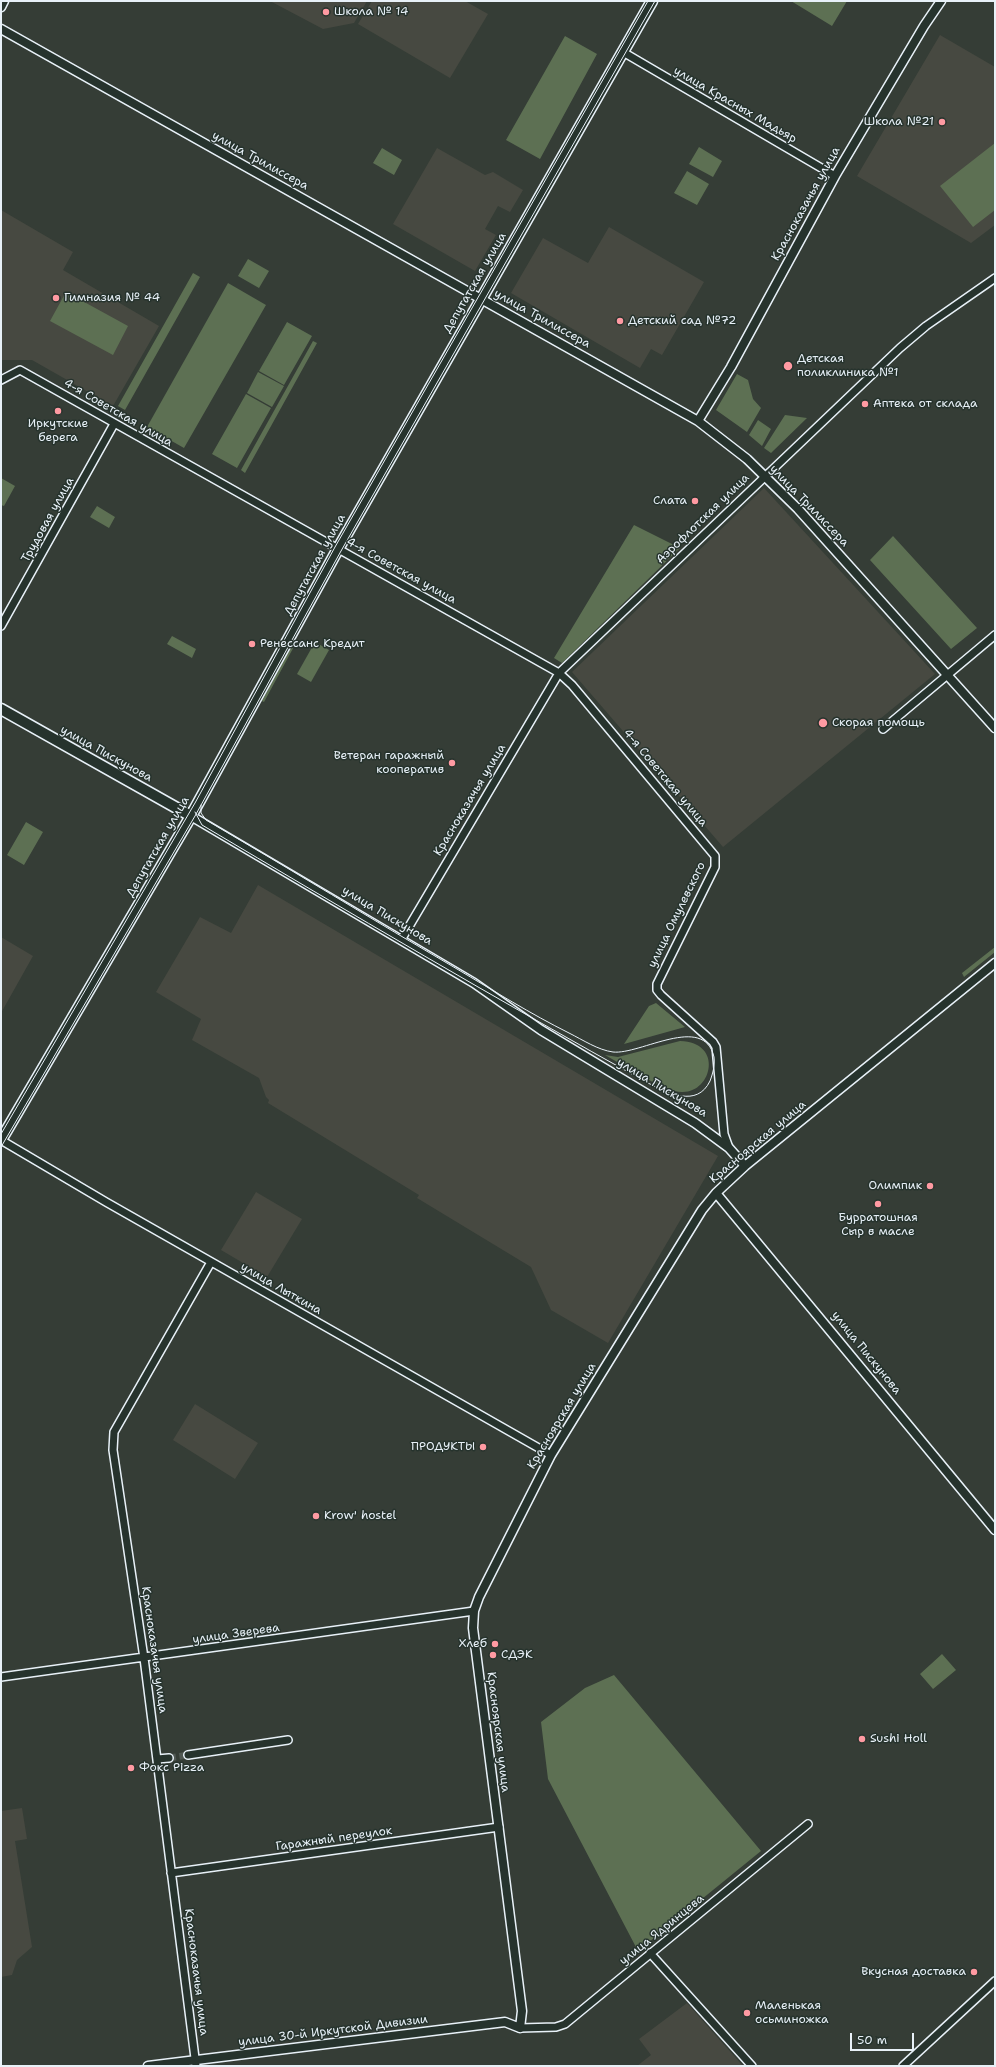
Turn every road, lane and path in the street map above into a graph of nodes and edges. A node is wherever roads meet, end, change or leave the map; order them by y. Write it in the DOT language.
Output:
graph roads {
  1 [pos="4,1"];
  2 [pos="652,1"];
  3 [pos="941,1"];
  4 [pos="1,7"];
  5 [pos="1,29"];
  6 [pos="623,52"];
  7 [pos="835,176"];
  8 [pos="995,278"];
  9 [pos="481,299"];
  10 [pos="1,380"];
  11 [pos="698,421"];
  12 [pos="114,424"];
  13 [pos="764,476"];
  14 [pos="338,549"];
  15 [pos="1,626"];
  16 [pos="995,635"];
  17 [pos="559,673"];
  18 [pos="948,675"];
  19 [pos="1,710"];
  20 [pos="995,728"];
  21 [pos="882,729"];
  22 [pos="191,816"];
  23 [pos="715,856"];
  24 [pos="401,940"];
  25 [pos="995,962"];
  26 [pos="1,1140"];
  27 [pos="729,1148"];
  28 [pos="745,1166"];
  29 [pos="716,1193"];
  30 [pos="211,1262"];
  31 [pos="551,1455"];
  32 [pos="995,1530"];
  33 [pos="474,1612"];
  34 [pos="144,1658"];
  35 [pos="1,1677"];
  36 [pos="288,1740"];
  37 [pos="188,1756"];
  38 [pos="169,1758"];
  39 [pos="157,1759"];
  40 [pos="808,1824"];
  41 [pos="499,1827"];
  42 [pos="171,1872"];
  43 [pos="650,1953"];
  44 [pos="995,1981"];
  45 [pos="520,2028"];
  46 [pos="196,2063"];
  47 [pos="148,2066"];
  48 [pos="752,2066"];
  49 [pos="903,2066"];
  1 -- 4 [label="street"];
  2 -- 6 [label="main road, Депутатская улица"];
  3 -- 7 [label="street, Красноказачья улица"];
  5 -- 9 [label="street, улица Трилиссера"];
  6 -- 7 [label="street, улица Красных Мадьяр"];
  6 -- 9 [label="main road, Депутатская улица"];
  7 -- 11 [label="street, Красноказачья улица"];
  8 -- 13 [label="street, Аэрофлотская улица"];
  9 -- 11 [label="street, улица Трилиссера"];
  9 -- 14 [label="main road, Депутатская улица"];
  10 -- 12 [label="street, 4-я Советская улица"];
  11 -- 13 [label="street, улица Трилиссера"];
  12 -- 14 [label="street, 4-я Советская улица"];
  12 -- 15 [label="street, Трудовая улица"];
  13 -- 17 [label="street, Аэрофлотская улица"];
  13 -- 18 [label="street, улица Трилиссера"];
  14 -- 17 [label="street, 4-я Советская улица"];
  14 -- 22 [label="main road, Депутатская улица"];
  16 -- 18 [label="street"];
  17 -- 23 [label="street, 4-я Советская улица"];
  17 -- 24 [label="street, Красноказачья улица"];
  18 -- 20 [label="street, улица Трилиссера"];
  18 -- 21 [label="street"];
  19 -- 22 [label="main road, улица Пискунова"];
  22 -- 24 [label="street, улица Пискунова"];
  22 -- 26 [label="main road, Депутатская улица"];
  23 -- 27 [label="street, улица Омулевского"];
  24 -- 27 [label="street, улица Пискунова"];
  25 -- 28 [label="street, Красноярская улица"];
  26 -- 30 [label="street, улица Лыткина"];
  27 -- 28 [label="street, улица Пискунова"];
  28 -- 29 [label="street, Красноярская улица"];
  29 -- 31 [label="street, Красноярская улица"];
  29 -- 32 [label="street, улица Пискунова"];
  30 -- 31 [label="street, улица Лыткина"];
  30 -- 34 [label="street, Красноказачья улица"];
  31 -- 33 [label="street, Красноярская улица"];
  33 -- 34 [label="street, улица Зверева"];
  33 -- 41 [label="street, Красноярская улица"];
  34 -- 35 [label="street, улица Зверева"];
  34 -- 39 [label="street, Красноказачья улица"];
  36 -- 37 [label="street"];
  38 -- 39 [label="street"];
  39 -- 42 [label="street, Красноказачья улица"];
  40 -- 43 [label="street, улица Ядринцева"];
  41 -- 42 [label="street, Гаражный переулок"];
  41 -- 45 [label="street, Красноярская улица"];
  42 -- 46 [label="street, Красноказачья улица"];
  43 -- 45 [label="street, улица Ядринцева"];
  43 -- 48 [label="street"];
  44 -- 49 [label="street"];
  45 -- 46 [label="street, улица 30-й Иркутской Дивизии"];
  46 -- 47 [label="street, улица 30-й Иркутской Дивизии"];
}
